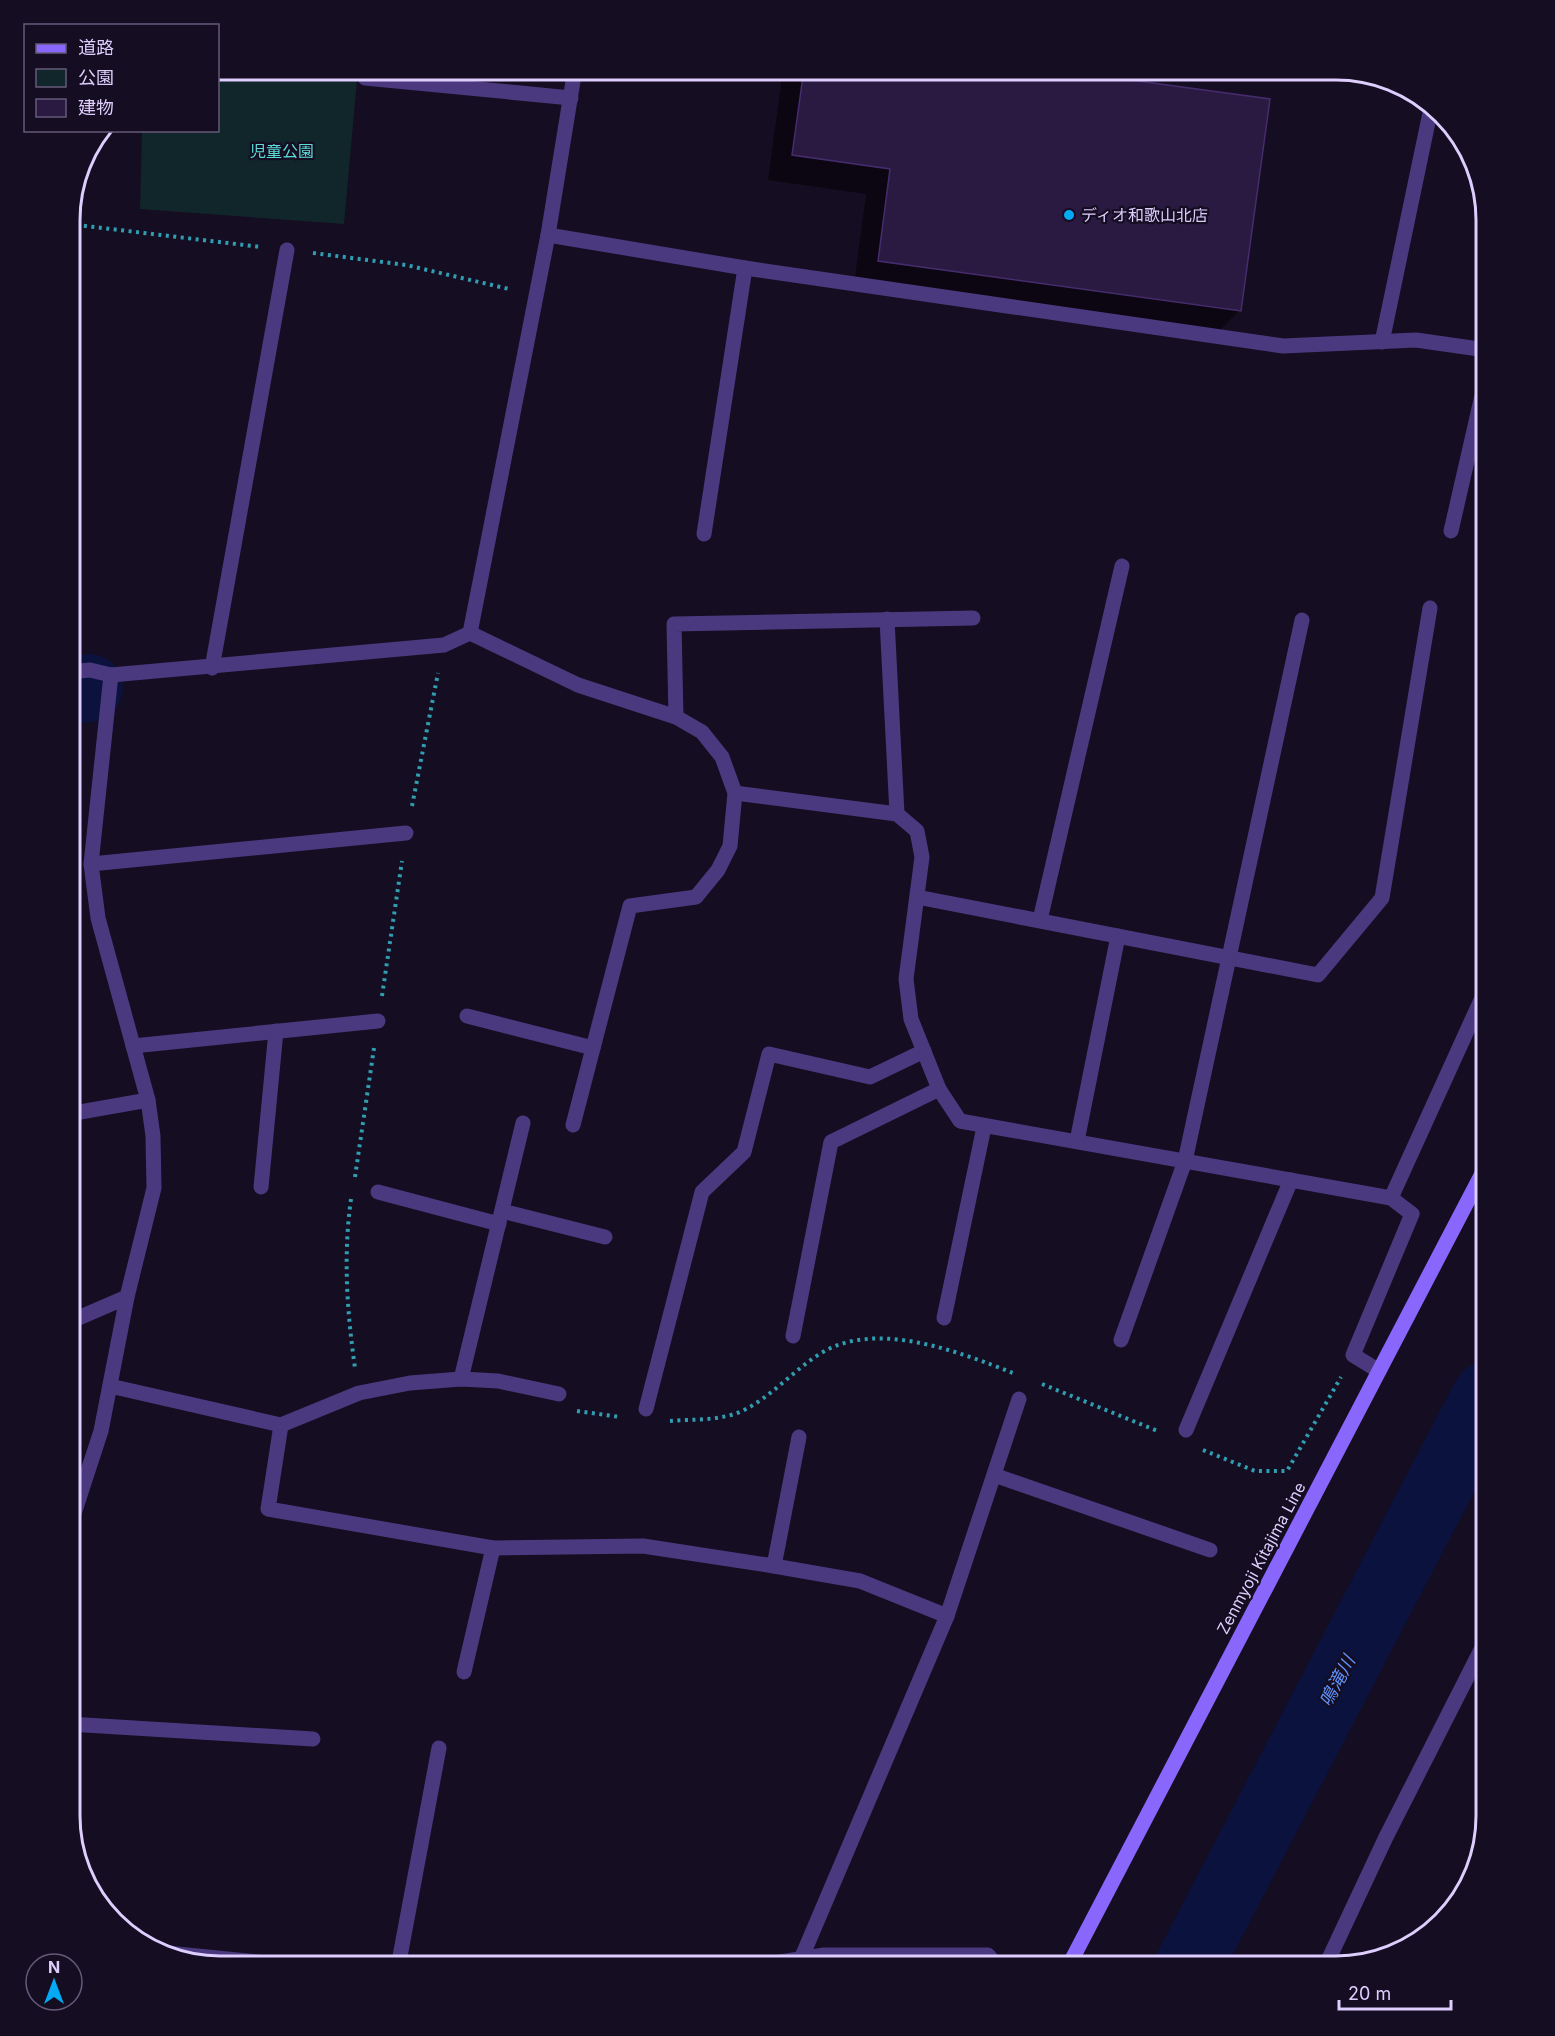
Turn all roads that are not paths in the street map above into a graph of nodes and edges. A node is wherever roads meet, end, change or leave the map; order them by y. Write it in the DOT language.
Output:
graph roads {
  1 [pos="386,80"];
  2 [pos="573,80"];
  3 [pos="571,98"];
  4 [pos="1429,115"];
  5 [pos="548,235"];
  6 [pos="287,250"];
  7 [pos="745,268"];
  8 [pos="1382,342"];
  9 [pos="1476,349"];
  10 [pos="1476,422"];
  11 [pos="1451,531"];
  12 [pos="704,534"];
  13 [pos="1122,566"];
  14 [pos="1430,608"];
  15 [pos="973,618"];
  16 [pos="887,619"];
  17 [pos="1302,620"];
  18 [pos="470,633"];
  19 [pos="212,668"];
  20 [pos="80,671"];
  21 [pos="111,675"];
  22 [pos="676,717"];
  23 [pos="735,793"];
  24 [pos="897,814"];
  25 [pos="406,833"];
  26 [pos="91,864"];
  27 [pos="917,897"];
  28 [pos="1040,920"];
  29 [pos="1118,936"];
  30 [pos="1228,957"];
  31 [pos="1476,1011"];
  32 [pos="467,1016"];
  33 [pos="378,1021"];
  34 [pos="276,1031"];
  35 [pos="133,1046"];
  36 [pos="593,1047"];
  37 [pos="924,1051"];
  38 [pos="939,1089"];
  39 [pos="148,1100"];
  40 [pos="79,1112"];
  41 [pos="523,1123"];
  42 [pos="573,1125"];
  43 [pos="984,1127"];
  44 [pos="1077,1142"];
  45 [pos="1185,1161"];
  46 [pos="1291,1180"];
  47 [pos="1476,1185"];
  48 [pos="261,1187"];
  49 [pos="378,1192"];
  50 [pos="1391,1198"];
  51 [pos="500,1217"];
  52 [pos="605,1237"];
  53 [pos="127,1298"];
  54 [pos="944,1317"];
  55 [pos="79,1318"];
  56 [pos="793,1336"];
  57 [pos="1121,1340"];
  58 [pos="1379,1371"];
  59 [pos="461,1379"];
  60 [pos="110,1386"];
  61 [pos="559,1394"];
  62 [pos="1019,1399"];
  63 [pos="646,1409"];
  64 [pos="281,1425"];
  65 [pos="1186,1430"];
  66 [pos="799,1437"];
  67 [pos="994,1475"];
  68 [pos="79,1498"];
  69 [pos="493,1548"];
  70 [pos="1210,1550"];
  71 [pos="774,1566"];
  72 [pos="947,1616"];
  73 [pos="1476,1660"];
  74 [pos="464,1672"];
  75 [pos="79,1725"];
  76 [pos="313,1739"];
  77 [pos="439,1749"];
  78 [pos="400,1956"];
  79 [pos="802,1956"];
  80 [pos="818,1956"];
  81 [pos="989,1956"];
  82 [pos="1074,1956"];
  83 [pos="1330,1956"];
  1 -- 3 [label="street"];
  2 -- 3 [label="street"];
  3 -- 5 [label="street"];
  4 -- 8 [label="street"];
  5 -- 7 [label="street"];
  5 -- 18 [label="street"];
  6 -- 19 [label="street"];
  7 -- 8 [label="street"];
  7 -- 12 [label="street"];
  8 -- 9 [label="street"];
  10 -- 11 [label="street"];
  13 -- 28 [label="street"];
  14 -- 30 [label="street"];
  15 -- 16 [label="street"];
  16 -- 22 [label="street"];
  16 -- 24 [label="street"];
  17 -- 30 [label="street"];
  18 -- 19 [label="street"];
  18 -- 22 [label="street"];
  19 -- 21 [label="street"];
  20 -- 21 [label="street"];
  21 -- 26 [label="street"];
  22 -- 23 [label="street"];
  23 -- 24 [label="street"];
  23 -- 36 [label="street"];
  24 -- 27 [label="street"];
  25 -- 26 [label="street"];
  26 -- 35 [label="street"];
  27 -- 28 [label="street"];
  27 -- 37 [label="street"];
  28 -- 29 [label="street"];
  29 -- 30 [label="street"];
  29 -- 44 [label="street"];
  30 -- 45 [label="street"];
  31 -- 50 [label="street"];
  32 -- 36 [label="street"];
  33 -- 34 [label="street"];
  34 -- 35 [label="street"];
  34 -- 48 [label="street"];
  35 -- 39 [label="street"];
  36 -- 42 [label="street"];
  37 -- 38 [label="street"];
  37 -- 63 [label="street"];
  38 -- 43 [label="street"];
  38 -- 56 [label="street"];
  39 -- 40 [label="street"];
  39 -- 53 [label="street"];
  41 -- 51 [label="street"];
  43 -- 44 [label="street"];
  43 -- 54 [label="street"];
  44 -- 45 [label="street"];
  45 -- 46 [label="street"];
  45 -- 57 [label="street"];
  46 -- 50 [label="street"];
  46 -- 65 [label="street"];
  47 -- 58 [label="main road, Zenmyoji Kitajima Line"];
  49 -- 51 [label="street"];
  50 -- 58 [label="street"];
  51 -- 52 [label="street"];
  51 -- 59 [label="street"];
  53 -- 55 [label="street"];
  53 -- 60 [label="street"];
  58 -- 82 [label="main road, Zenmyoji Kitajima Line"];
  59 -- 61 [label="street"];
  59 -- 64 [label="street"];
  60 -- 64 [label="street"];
  60 -- 68 [label="street"];
  62 -- 67 [label="street"];
  64 -- 69 [label="street"];
  66 -- 71 [label="street"];
  67 -- 70 [label="street"];
  67 -- 72 [label="street"];
  69 -- 71 [label="street"];
  69 -- 74 [label="street"];
  71 -- 72 [label="street"];
  72 -- 79 [label="street"];
  73 -- 83 [label="street"];
  75 -- 76 [label="street"];
  77 -- 78 [label="street"];
  80 -- 81 [label="street"];
}
